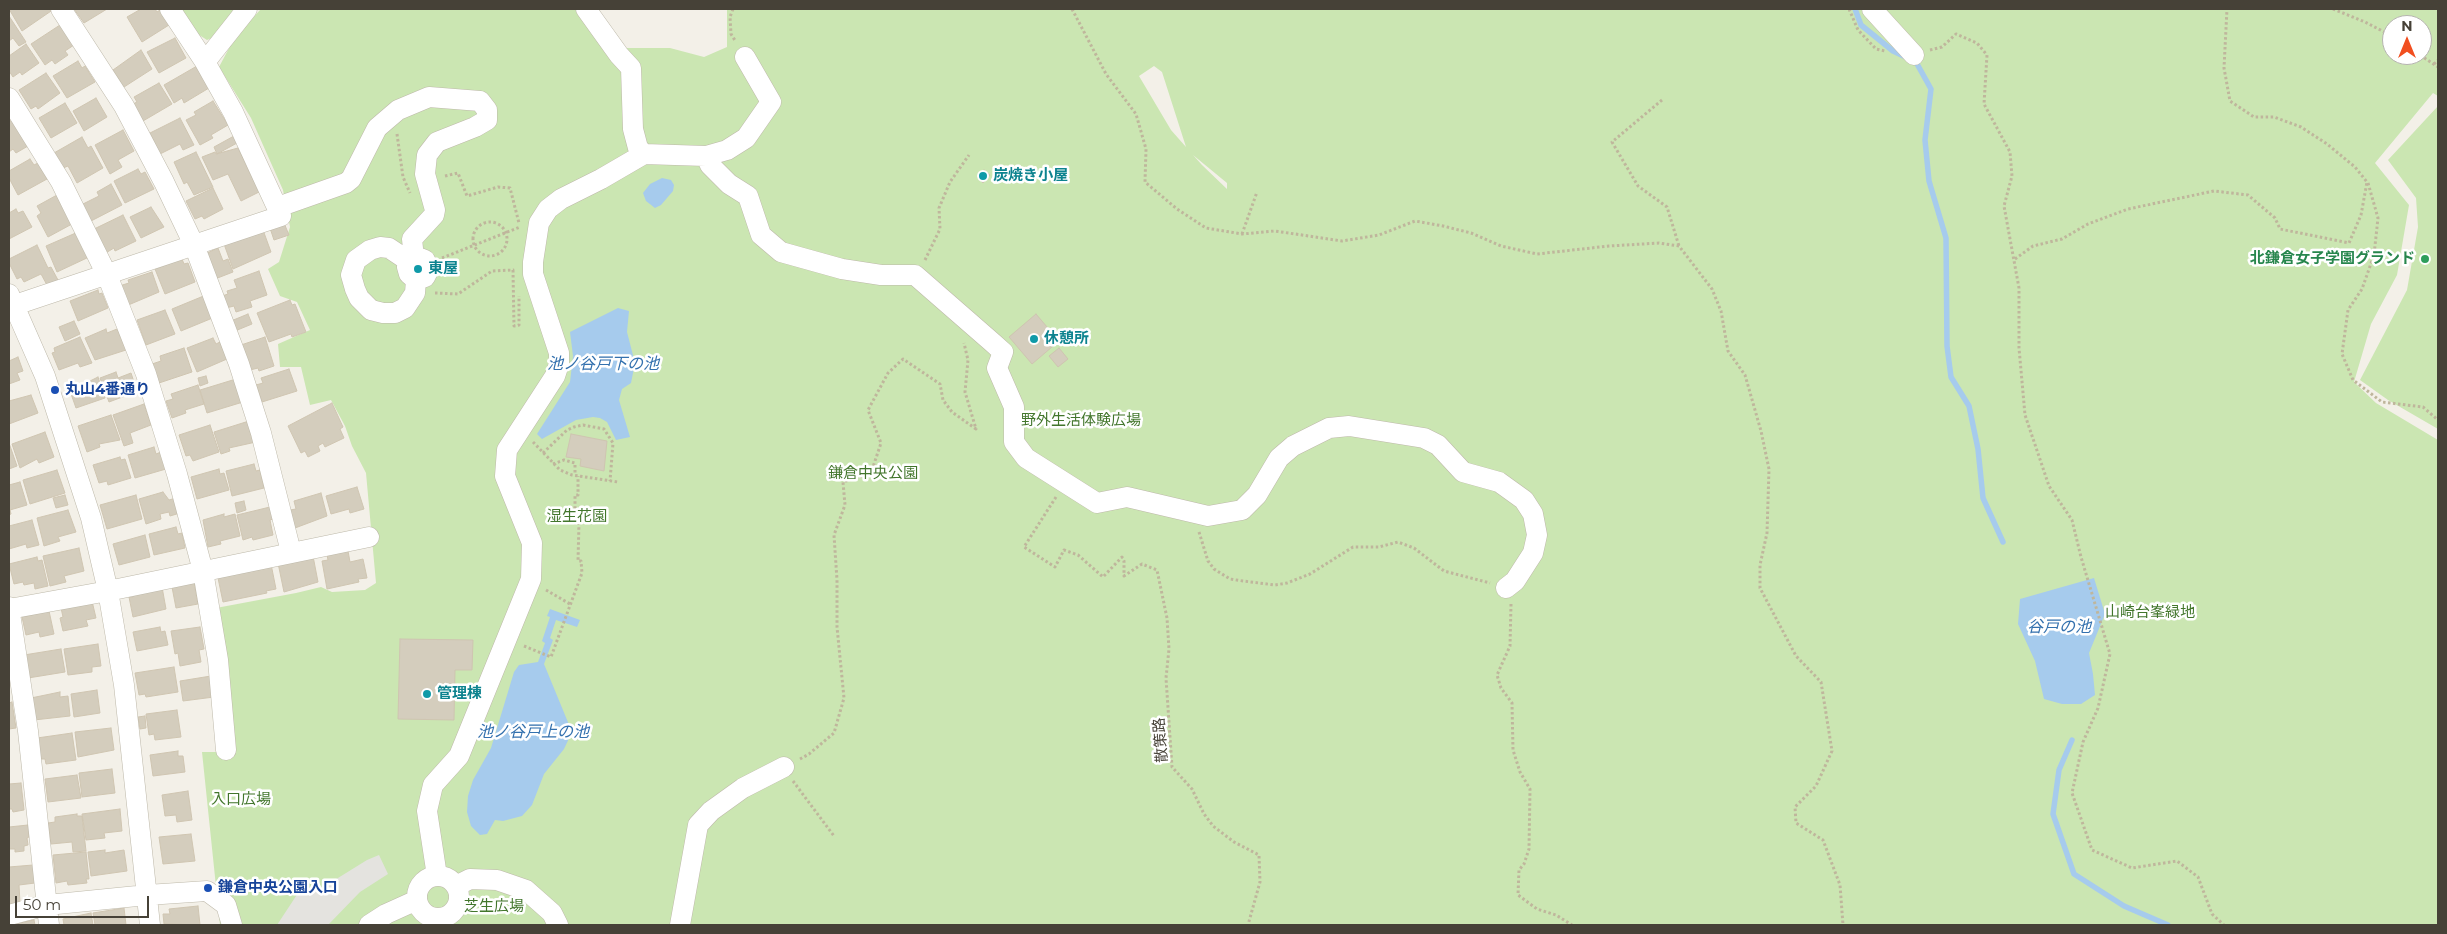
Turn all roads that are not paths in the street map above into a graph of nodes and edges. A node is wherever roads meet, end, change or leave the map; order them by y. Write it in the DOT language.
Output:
graph roads {
  1 [pos="61,9"];
  2 [pos="170,9"];
  3 [pos="247,9"];
  4 [pos="586,9"];
  5 [pos="1872,9"];
  6 [pos="1914,54"];
  7 [pos="745,57"];
  8 [pos="205,62"];
  9 [pos="9,98"];
  10 [pos="644,154"];
  11 [pos="706,156"];
  12 [pos="278,207"];
  13 [pos="194,245"];
  14 [pos="417,272"];
  15 [pos="107,275"];
  16 [pos="11,302"];
  17 [pos="369,537"];
  18 [pos="291,552"];
  19 [pos="203,570"];
  20 [pos="1506,588"];
  21 [pos="108,591"];
  22 [pos="9,608"];
  23 [pos="226,750"];
  24 [pos="784,767"];
  25 [pos="438,876"];
  26 [pos="456,886"];
  27 [pos="147,895"];
  28 [pos="417,900"];
  29 [pos="47,905"];
  30 [pos="9,915"];
  31 [pos="447,920"];
  32 [pos="49,925"];
  33 [pos="150,925"];
  34 [pos="232,925"];
  35 [pos="369,925"];
  36 [pos="558,925"];
  37 [pos="680,925"];
  1 -- 13 [label="street"];
  2 -- 8 [label="street"];
  3 -- 8 [label="street"];
  4 -- 10 [label="street"];
  5 -- 6 [label="street"];
  7 -- 11 [label="street"];
  8 -- 12 [label="street"];
  9 -- 15 [label="street"];
  10 -- 11 [label="street"];
  10 -- 25 [label="street"];
  11 -- 20 [label="street"];
  12 -- 13 [label="street"];
  12 -- 14 [label="street"];
  13 -- 15 [label="street"];
  13 -- 18 [label="street"];
  15 -- 16 [label="street"];
  15 -- 19 [label="street"];
  16 -- 21 [label="street"];
  17 -- 18 [label="street"];
  18 -- 19 [label="street"];
  19 -- 21 [label="street"];
  19 -- 23 [label="street"];
  21 -- 22 [label="street"];
  21 -- 27 [label="street"];
  22 -- 29 [label="street"];
  24 -- 37 [label="street"];
  25 -- 26 [label="street"];
  25 -- 28 [label="street"];
  26 -- 31 [label="street"];
  26 -- 36 [label="street"];
  27 -- 29 [label="street"];
  27 -- 33 [label="street"];
  27 -- 34 [label="street"];
  28 -- 31 [label="street"];
  28 -- 35 [label="street"];
  29 -- 30 [label="street"];
  29 -- 32 [label="street"];
}
